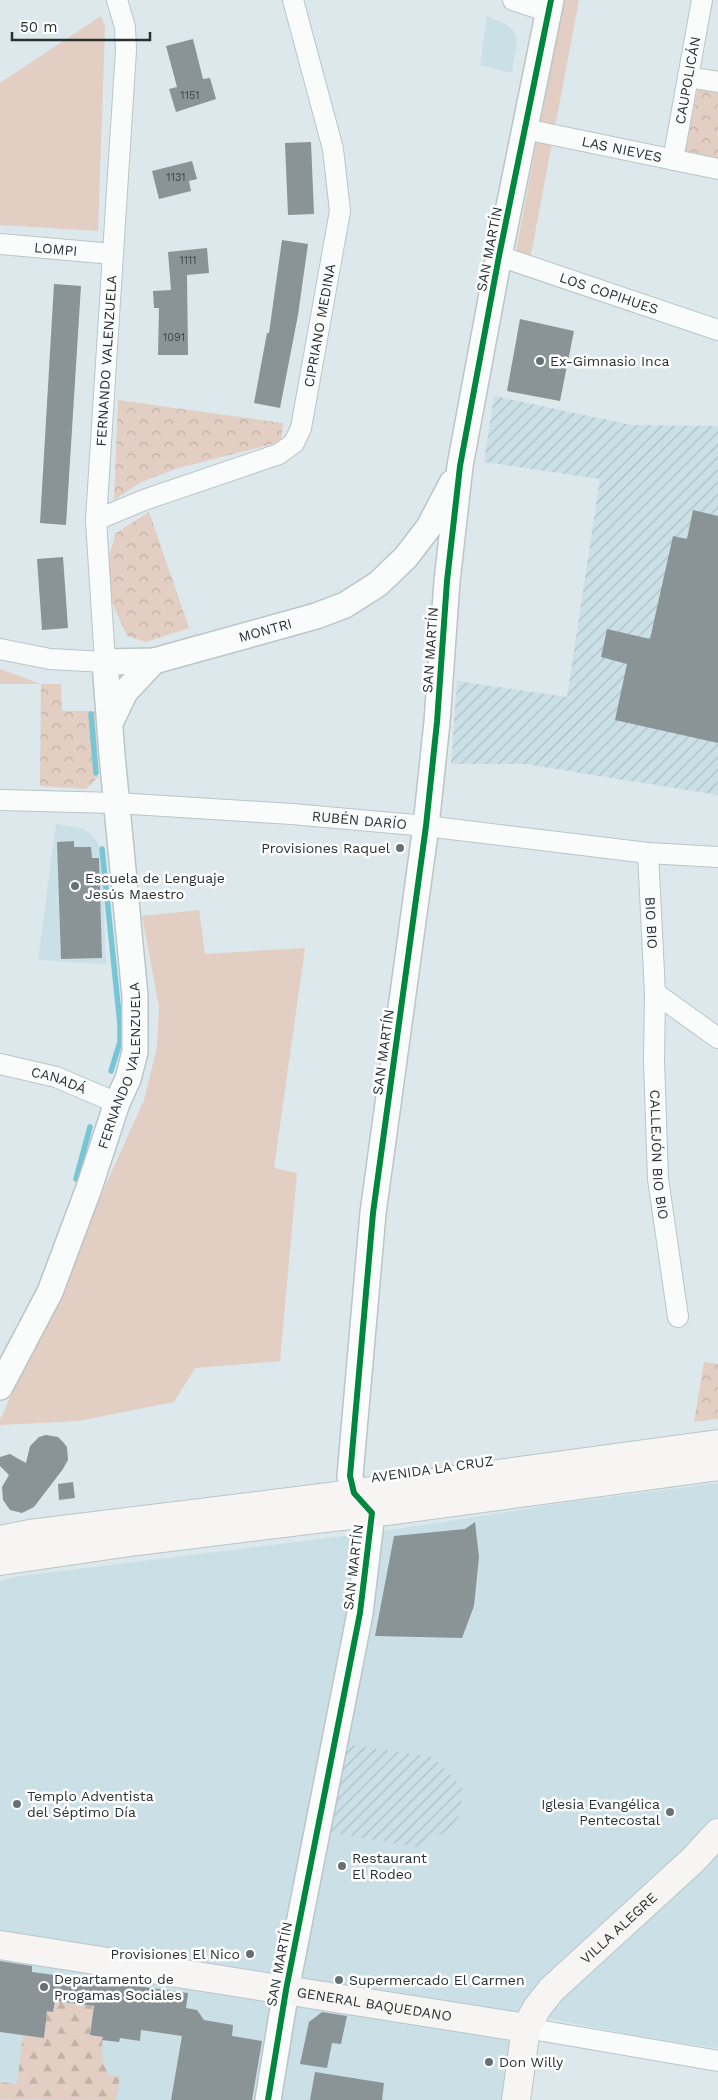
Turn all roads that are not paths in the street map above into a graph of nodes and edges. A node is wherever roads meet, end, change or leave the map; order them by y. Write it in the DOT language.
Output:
graph roads {
  1 [pos="117,0"];
  2 [pos="293,0"];
  3 [pos="513,0"];
  4 [pos="702,0"];
  5 [pos="550,6"];
  6 [pos="688,77"];
  7 [pos="718,82"];
  8 [pos="525,129"];
  9 [pos="673,160"];
  10 [pos="718,169"];
  11 [pos="0,244"];
  12 [pos="113,254"];
  13 [pos="499,256"];
  14 [pos="718,330"];
  15 [pos="460,466"];
  16 [pos="96,520"];
  17 [pos="406,557"];
  18 [pos="446,581"];
  19 [pos="0,649"];
  20 [pos="154,661"];
  21 [pos="105,662"];
  22 [pos="110,724"];
  23 [pos="0,800"];
  24 [pos="116,803"];
  25 [pos="426,826"];
  26 [pos="648,853"];
  27 [pos="718,857"];
  28 [pos="655,993"];
  29 [pos="718,1038"];
  30 [pos="0,1064"];
  31 [pos="117,1103"];
  32 [pos="678,1317"];
  33 [pos="0,1387"];
  34 [pos="718,1444"];
  35 [pos="718,1466"];
  36 [pos="354,1493"];
  37 [pos="372,1513"];
  38 [pos="0,1540"];
  39 [pos="0,1561"];
  40 [pos="718,1833"];
  41 [pos="0,1945"];
  42 [pos="286,1990"];
  43 [pos="526,2028"];
  44 [pos="718,2061"];
  45 [pos="268,2100"];
  46 [pos="516,2100"];
  1 -- 12 [label="street, FERNANDO VALENZUELA"];
  2 -- 16 [label="street, CIPRIANO MEDINA"];
  3 -- 5 [label="street"];
  4 -- 6 [label="street, CAUPOLICÁN"];
  5 -- 8 [label="street, SAN MARTÍN"];
  6 -- 7 [label="street"];
  6 -- 9 [label="street, CAUPOLICÁN"];
  8 -- 9 [label="street, LAS NIEVES"];
  8 -- 13 [label="street, SAN MARTÍN"];
  9 -- 10 [label="street, LAS NIEVES"];
  11 -- 12 [label="street, LOMPI"];
  12 -- 16 [label="street, FERNANDO VALENZUELA"];
  13 -- 14 [label="street, LOS COPIHUES"];
  13 -- 15 [label="street, SAN MARTÍN"];
  15 -- 17 [label="street, MONTRI"];
  15 -- 18 [label="street, SAN MARTÍN"];
  16 -- 21 [label="street, FERNANDO VALENZUELA"];
  17 -- 18 [label="street"];
  17 -- 20 [label="street, MONTRI"];
  18 -- 25 [label="street, SAN MARTÍN"];
  19 -- 21 [label="street, MONTRI"];
  20 -- 21 [label="street, MONTRI"];
  20 -- 22 [label="street, FERNANDO VALENZUELA"];
  21 -- 22 [label="street, FERNANDO VALENZUELA"];
  22 -- 24 [label="street, FERNANDO VALENZUELA"];
  23 -- 24 [label="street, RUBÉN DARÍO"];
  24 -- 25 [label="street, RUBÉN DARÍO"];
  24 -- 31 [label="street, FERNANDO VALENZUELA"];
  25 -- 26 [label="street, RUBÉN DARÍO"];
  25 -- 36 [label="street, SAN MARTÍN"];
  26 -- 27 [label="street, RUBÉN DARÍO"];
  26 -- 28 [label="street, BIO BIO"];
  28 -- 29 [label="street"];
  28 -- 32 [label="street, CALLEJÓN BIO BIO"];
  30 -- 31 [label="street, CANADÁ"];
  31 -- 33 [label="street, FERNANDO VALENZUELA"];
  34 -- 36 [label="main road, AVENIDA LA CRUZ"];
  35 -- 37 [label="main road"];
  36 -- 37 [label="street, SAN MARTÍN"];
  36 -- 38 [label="main road, AVENIDA LA CRUZ"];
  37 -- 39 [label="main road"];
  37 -- 42 [label="street, SAN MARTÍN"];
  40 -- 43 [label="main road, VILLA ALEGRE"];
  41 -- 42 [label="main road, GENERAL BAQUEDANO"];
  42 -- 43 [label="main road, GENERAL BAQUEDANO"];
  42 -- 45 [label="street, SAN MARTÍN"];
  43 -- 44 [label="street, GENERAL BAQUEDANO"];
  43 -- 46 [label="main road"];
}
